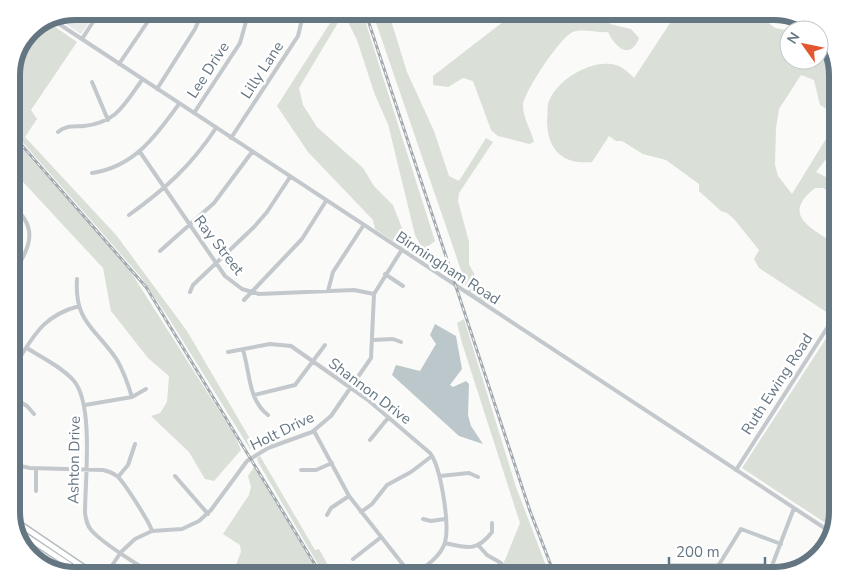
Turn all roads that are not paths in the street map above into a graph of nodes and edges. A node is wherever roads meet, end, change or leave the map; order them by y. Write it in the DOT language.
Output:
graph roads {
  1 [pos="94,20"];
  2 [pos="149,20"];
  3 [pos="200,20"];
  4 [pos="246,20"];
  5 [pos="302,20"];
  6 [pos="57,23"];
  7 [pos="82,39"];
  8 [pos="119,64"];
  9 [pos="142,80"];
  10 [pos="92,82"];
  11 [pos="157,89"];
  12 [pos="179,104"];
  13 [pos="194,113"];
  14 [pos="108,120"];
  15 [pos="216,128"];
  16 [pos="58,132"];
  17 [pos="231,138"];
  18 [pos="140,152"];
  19 [pos="252,152"];
  20 [pos="92,173"];
  21 [pos="290,177"];
  22 [pos="165,189"];
  23 [pos="326,202"];
  24 [pos="20,214"];
  25 [pos="129,215"];
  26 [pos="189,226"];
  27 [pos="363,226"];
  28 [pos="160,250"];
  29 [pos="401,251"];
  30 [pos="216,263"];
  31 [pos="20,264"];
  32 [pos="385,274"];
  33 [pos="77,279"];
  34 [pos="403,286"];
  35 [pos="328,290"];
  36 [pos="190,292"];
  37 [pos="251,292"];
  38 [pos="374,294"];
  39 [pos="244,300"];
  40 [pos="79,306"];
  41 [pos="829,325"];
  42 [pos="373,340"];
  43 [pos="401,342"];
  44 [pos="325,345"];
  45 [pos="27,348"];
  46 [pos="243,350"];
  47 [pos="228,352"];
  48 [pos="20,358"];
  49 [pos="313,362"];
  50 [pos="146,389"];
  51 [pos="352,389"];
  52 [pos="254,395"];
  53 [pos="132,396"];
  54 [pos="20,402"];
  55 [pos="85,405"];
  56 [pos="34,414"];
  57 [pos="268,415"];
  58 [pos="388,418"];
  59 [pos="314,430"];
  60 [pos="370,440"];
  61 [pos="135,444"];
  62 [pos="432,456"];
  63 [pos="332,463"];
  64 [pos="20,465"];
  65 [pos="36,468"];
  66 [pos="85,469"];
  67 [pos="301,470"];
  68 [pos="736,470"];
  69 [pos="175,476"];
  70 [pos="440,476"];
  71 [pos="118,477"];
  72 [pos="478,477"];
  73 [pos="36,491"];
  74 [pos="349,496"];
  75 [pos="794,508"];
  76 [pos="361,512"];
  77 [pos="208,514"];
  78 [pos="327,514"];
  79 [pos="423,519"];
  80 [pos="445,519"];
  81 [pos="492,523"];
  82 [pos="22,526"];
  83 [pos="826,529"];
  84 [pos="152,531"];
  85 [pos="25,536"];
  86 [pos="380,538"];
  87 [pos="445,543"];
  88 [pos="781,544"];
  89 [pos="478,545"];
  90 [pos="121,552"];
  91 [pos="353,559"];
  92 [pos="501,563"];
  93 [pos="72,567"];
  94 [pos="83,567"];
  95 [pos="112,567"];
  96 [pos="141,567"];
  97 [pos="405,567"];
  98 [pos="424,567"];
  99 [pos="718,567"];
  100 [pos="772,567"];
  1 -- 7 [label="street"];
  2 -- 8 [label="street"];
  3 -- 11 [label="street"];
  4 -- 13 [label="street, Lee Drive"];
  5 -- 17 [label="street, Lilly Lane"];
  6 -- 7 [label="street, Birmingham Road"];
  7 -- 8 [label="street, Birmingham Road"];
  8 -- 9 [label="street, Birmingham Road"];
  9 -- 11 [label="street, Birmingham Road"];
  9 -- 14 [label="street"];
  10 -- 14 [label="street"];
  11 -- 12 [label="street, Birmingham Road"];
  12 -- 13 [label="street, Birmingham Road"];
  12 -- 18 [label="street"];
  13 -- 15 [label="street, Birmingham Road"];
  14 -- 16 [label="street"];
  15 -- 17 [label="street, Birmingham Road"];
  15 -- 22 [label="street"];
  17 -- 19 [label="street, Birmingham Road"];
  18 -- 20 [label="street"];
  18 -- 22 [label="street, Ray Street"];
  19 -- 21 [label="street, Birmingham Road"];
  19 -- 26 [label="street"];
  21 -- 23 [label="street, Birmingham Road"];
  21 -- 30 [label="street"];
  22 -- 25 [label="street"];
  22 -- 26 [label="street, Ray Street"];
  23 -- 27 [label="street, Birmingham Road"];
  23 -- 37 [label="street"];
  24 -- 31 [label="street"];
  26 -- 28 [label="street"];
  26 -- 30 [label="street, Ray Street"];
  27 -- 29 [label="street, Birmingham Road"];
  27 -- 35 [label="street"];
  29 -- 32 [label="street, Holt Drive"];
  29 -- 68 [label="street, Birmingham Road"];
  30 -- 36 [label="street"];
  30 -- 37 [label="street, Ray Street"];
  32 -- 34 [label="street"];
  32 -- 38 [label="street, Holt Drive"];
  33 -- 40 [label="street"];
  35 -- 37 [label="street, Ray Street"];
  35 -- 38 [label="street, Ray Street"];
  37 -- 39 [label="street"];
  38 -- 42 [label="street, Holt Drive"];
  40 -- 45 [label="street"];
  40 -- 53 [label="street"];
  41 -- 68 [label="street, Ruth Ewing Road"];
  42 -- 43 [label="street"];
  42 -- 51 [label="street, Holt Drive"];
  44 -- 49 [label="street"];
  45 -- 48 [label="street"];
  45 -- 55 [label="street, Ashton Drive"];
  46 -- 47 [label="street, Shannon Drive"];
  46 -- 49 [label="street, Shannon Drive"];
  46 -- 52 [label="street"];
  49 -- 51 [label="street, Shannon Drive"];
  49 -- 52 [label="street"];
  50 -- 53 [label="street"];
  51 -- 58 [label="street, Shannon Drive"];
  51 -- 59 [label="street, Holt Drive"];
  52 -- 57 [label="street"];
  53 -- 55 [label="street"];
  54 -- 56 [label="street"];
  55 -- 66 [label="street, Ashton Drive"];
  58 -- 60 [label="street"];
  58 -- 62 [label="street, Shannon Drive"];
  59 -- 63 [label="street"];
  59 -- 77 [label="street, Holt Drive"];
  61 -- 71 [label="street"];
  62 -- 70 [label="street, Shannon Drive"];
  62 -- 76 [label="street"];
  63 -- 67 [label="street"];
  63 -- 74 [label="street"];
  64 -- 65 [label="street"];
  65 -- 66 [label="street"];
  65 -- 73 [label="street"];
  66 -- 71 [label="street"];
  66 -- 90 [label="street, Ashton Drive"];
  68 -- 75 [label="street, Birmingham Road"];
  69 -- 77 [label="street"];
  70 -- 72 [label="street"];
  70 -- 80 [label="street, Shannon Drive"];
  71 -- 84 [label="street"];
  74 -- 76 [label="street"];
  74 -- 78 [label="street"];
  75 -- 83 [label="street, Birmingham Road"];
  75 -- 88 [label="street"];
  76 -- 86 [label="street"];
  77 -- 84 [label="street, Holt Drive"];
  79 -- 80 [label="street"];
  80 -- 87 [label="street, Shannon Drive"];
  81 -- 89 [label="street"];
  82 -- 94 [label="main road"];
  84 -- 90 [label="street, Holt Drive"];
  85 -- 93 [label="main road"];
  86 -- 91 [label="street"];
  86 -- 97 [label="street"];
  87 -- 89 [label="street"];
  87 -- 98 [label="street"];
  88 -- 99 [label="street"];
  88 -- 100 [label="street"];
  89 -- 92 [label="street"];
  90 -- 95 [label="street, Holt Drive"];
  90 -- 96 [label="street, Ashton Drive"];
}
